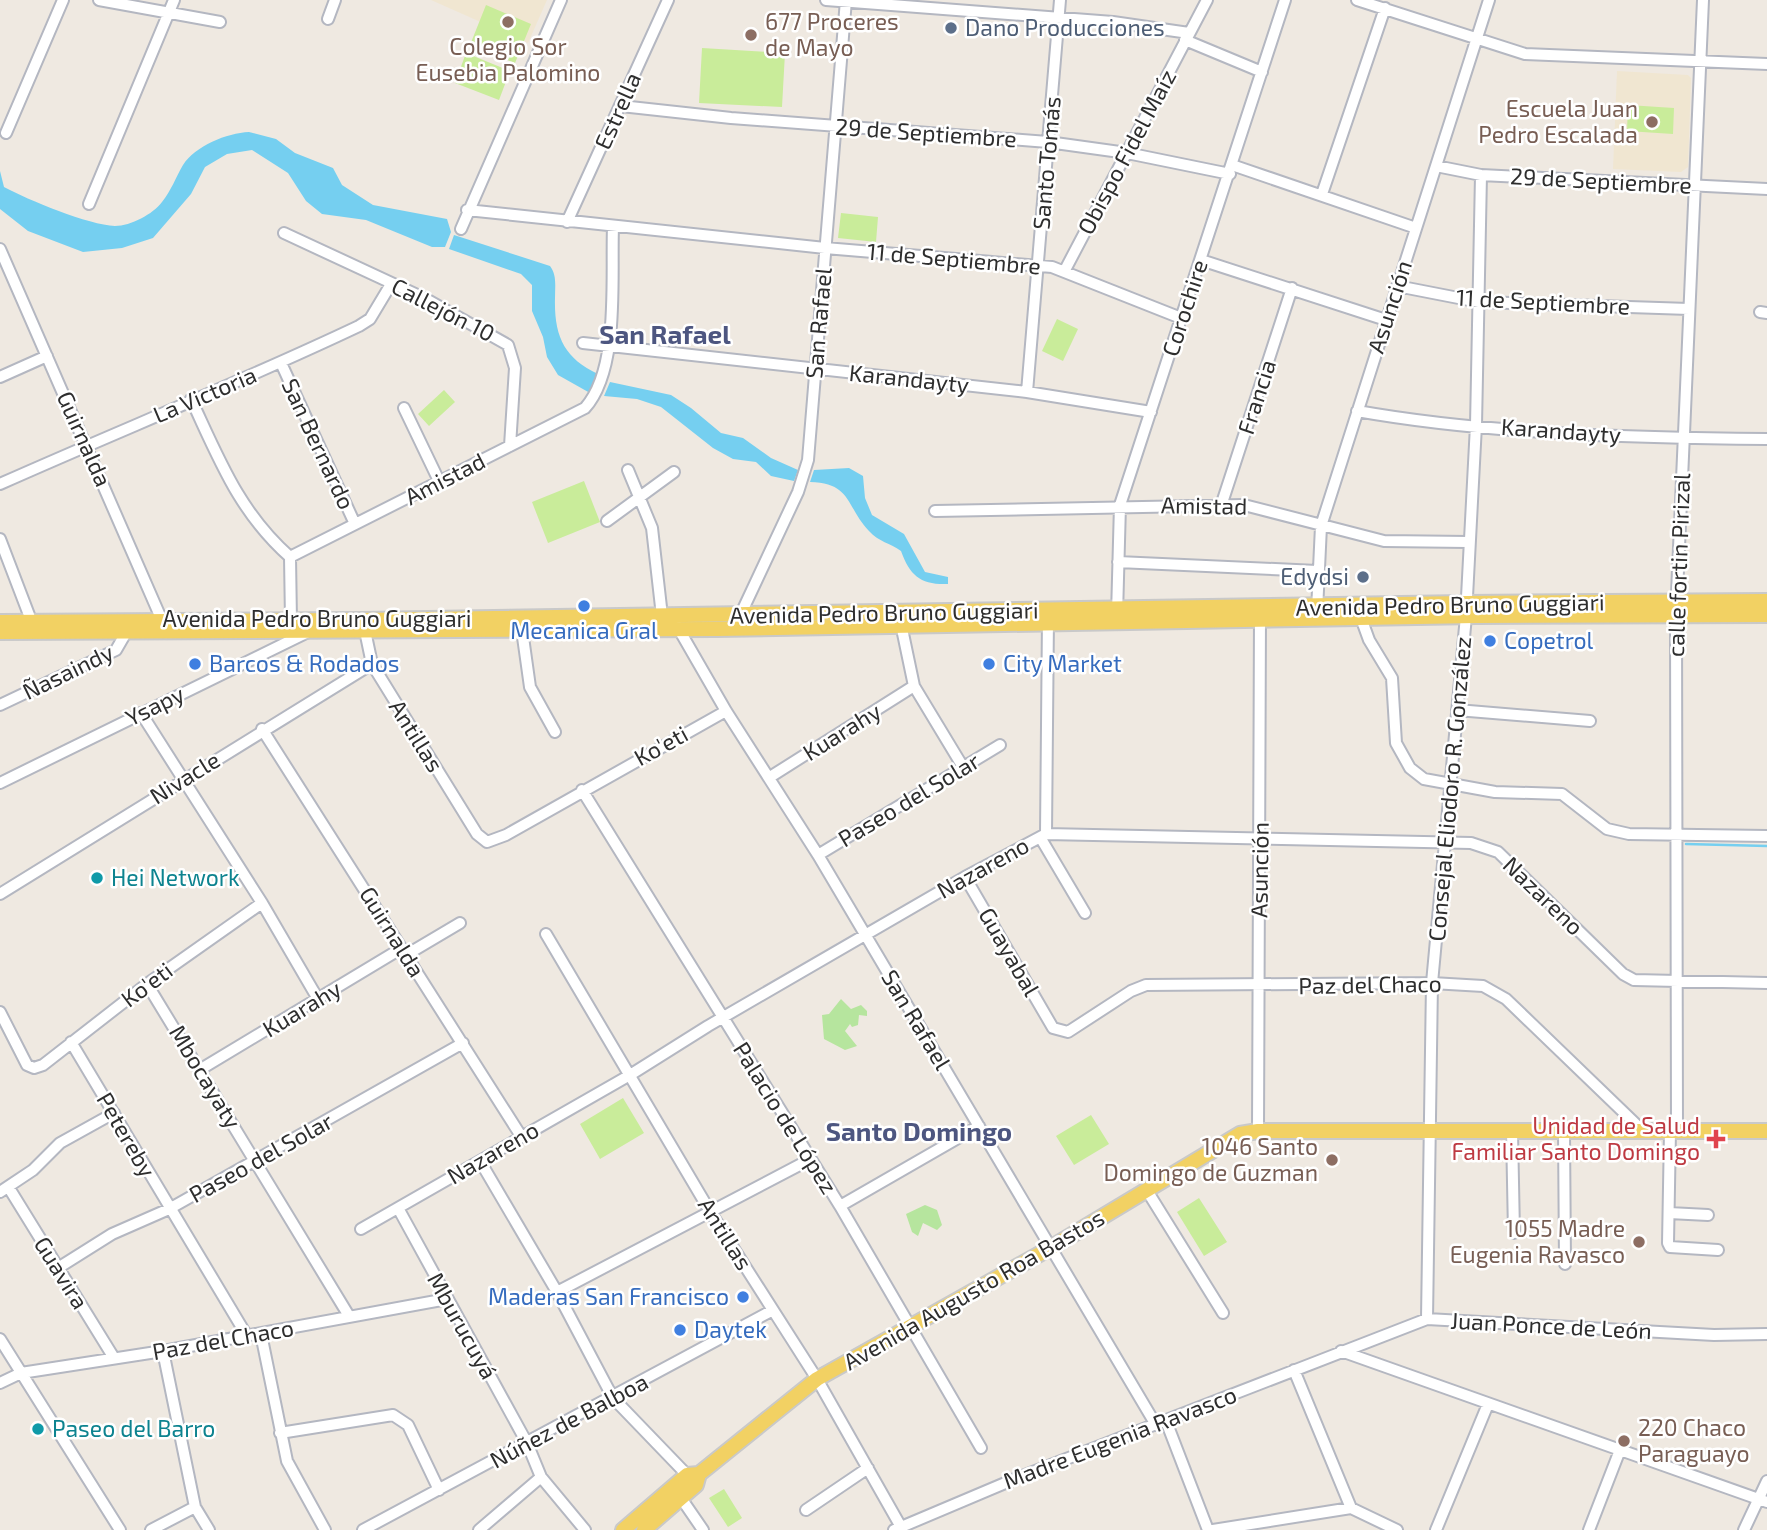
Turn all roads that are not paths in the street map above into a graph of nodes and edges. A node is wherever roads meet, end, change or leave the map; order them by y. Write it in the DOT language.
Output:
graph roads {
  1 [pos="63,0"];
  2 [pos="99,0"];
  3 [pos="174,0"];
  4 [pos="335,0"];
  5 [pos="561,0"];
  6 [pos="668,0"];
  7 [pos="826,0"];
  8 [pos="1060,0"];
  9 [pos="1207,0"];
  10 [pos="1285,0"];
  11 [pos="1357,0"];
  12 [pos="1489,0"];
  13 [pos="1703,0"];
  14 [pos="846,1"];
  15 [pos="1385,8"];
  16 [pos="169,12"];
  17 [pos="1059,18"];
  18 [pos="328,19"];
  19 [pos="220,22"];
  20 [pos="1187,37"];
  21 [pos="1475,40"];
  22 [pos="1700,60"];
  23 [pos="1767,64"];
  24 [pos="1262,72"];
  25 [pos="621,106"];
  26 [pos="836,127"];
  27 [pos="6,133"];
  28 [pos="1048,142"];
  29 [pos="1127,153"];
  30 [pos="1436,166"];
  31 [pos="1231,170"];
  32 [pos="1480,174"];
  33 [pos="1695,186"];
  34 [pos="1767,189"];
  35 [pos="1321,194"];
  36 [pos="89,204"];
  37 [pos="467,211"];
  38 [pos="567,222"];
  39 [pos="613,227"];
  40 [pos="1416,228"];
  41 [pos="461,229"];
  42 [pos="284,233"];
  43 [pos="0,248"];
  44 [pos="825,248"];
  45 [pos="1201,260"];
  46 [pos="1038,265"];
  47 [pos="1065,271"];
  48 [pos="391,284"];
  49 [pos="1397,286"];
  50 [pos="1292,288"];
  51 [pos="1479,302"];
  52 [pos="1689,309"];
  53 [pos="1181,318"];
  54 [pos="1386,320"];
  55 [pos="583,343"];
  56 [pos="608,348"];
  57 [pos="47,356"];
  58 [pos="281,363"];
  59 [pos="815,369"];
  60 [pos="0,377"];
  61 [pos="1027,392"];
  62 [pos="191,399"];
  63 [pos="404,408"];
  64 [pos="1357,411"];
  65 [pos="1151,412"];
  66 [pos="1476,425"];
  67 [pos="1682,438"];
  68 [pos="1767,439"];
  69 [pos="87,446"];
  70 [pos="510,446"];
  71 [pos="628,470"];
  72 [pos="674,472"];
  73 [pos="0,484"];
  74 [pos="440,484"];
  75 [pos="641,498"];
  76 [pos="1120,505"];
  77 [pos="1221,506"];
  78 [pos="935,511"];
  79 [pos="607,521"];
  80 [pos="355,524"];
  81 [pos="1321,526"];
  82 [pos="0,539"];
  83 [pos="1468,541"];
  84 [pos="290,557"];
  85 [pos="1118,562"];
  86 [pos="1317,571"];
  87 [pos="1767,601"];
  88 [pos="1676,608"];
  89 [pos="1466,610"];
  90 [pos="1317,613"];
  91 [pos="1259,614"];
  92 [pos="1767,615"];
  93 [pos="1117,616"];
  94 [pos="1048,617"];
  95 [pos="1361,618"];
  96 [pos="291,621"];
  97 [pos="671,621"];
  98 [pos="0,622"];
  99 [pos="737,622"];
  100 [pos="901,624"];
  101 [pos="164,625"];
  102 [pos="34,626"];
  103 [pos="364,626"];
  104 [pos="522,630"];
  105 [pos="127,631"];
  106 [pos="311,631"];
  107 [pos="0,632"];
  108 [pos="372,664"];
  109 [pos="914,686"];
  110 [pos="0,705"];
  111 [pos="726,710"];
  112 [pos="1457,710"];
  113 [pos="141,713"];
  114 [pos="1590,721"];
  115 [pos="262,729"];
  116 [pos="555,732"];
  117 [pos="1000,745"];
  118 [pos="963,767"];
  119 [pos="770,777"];
  120 [pos="183,779"];
  121 [pos="0,783"];
  122 [pos="1450,784"];
  123 [pos="582,790"];
  124 [pos="1674,834"];
  125 [pos="1043,835"];
  126 [pos="1767,835"];
  127 [pos="1261,837"];
  128 [pos="1445,841"];
  129 [pos="487,842"];
  130 [pos="818,855"];
  131 [pos="965,877"];
  132 [pos="0,894"];
  133 [pos="262,903"];
  134 [pos="1085,913"];
  135 [pos="460,923"];
  136 [pos="546,934"];
  137 [pos="865,935"];
  138 [pos="404,952"];
  139 [pos="1432,983"];
  140 [pos="1676,983"];
  141 [pos="1767,983"];
  142 [pos="147,984"];
  143 [pos="1258,986"];
  144 [pos="318,999"];
  145 [pos="0,1012"];
  146 [pos="723,1018"];
  147 [pos="1053,1028"];
  148 [pos="71,1042"];
  149 [pos="463,1043"];
  150 [pos="201,1069"];
  151 [pos="630,1076"];
  152 [pos="114,1113"];
  153 [pos="979,1126"];
  154 [pos="1258,1131"];
  155 [pos="1430,1131"];
  156 [pos="1512,1131"];
  157 [pos="1564,1131"];
  158 [pos="1643,1131"];
  159 [pos="1673,1131"];
  160 [pos="1767,1131"];
  161 [pos="522,1136"];
  162 [pos="808,1160"];
  163 [pos="256,1161"];
  164 [pos="480,1161"];
  165 [pos="1146,1189"];
  166 [pos="4,1190"];
  167 [pos="840,1206"];
  168 [pos="398,1208"];
  169 [pos="169,1209"];
  170 [pos="711,1213"];
  171 [pos="1669,1213"];
  172 [pos="1709,1215"];
  173 [pos="361,1229"];
  174 [pos="1514,1233"];
  175 [pos="1052,1247"];
  176 [pos="1718,1250"];
  177 [pos="1565,1264"];
  178 [pos="58,1268"];
  179 [pos="556,1292"];
  180 [pos="447,1299"];
  181 [pos="773,1310"];
  182 [pos="1223,1313"];
  183 [pos="349,1315"];
  184 [pos="1427,1319"];
  185 [pos="910,1327"];
  186 [pos="261,1334"];
  187 [pos="1767,1334"];
  188 [pos="247,1336"];
  189 [pos="0,1339"];
  190 [pos="163,1351"];
  191 [pos="1341,1351"];
  192 [pos="114,1359"];
  193 [pos="1294,1370"];
  194 [pos="21,1373"];
  195 [pos="817,1379"];
  196 [pos="0,1383"];
  197 [pos="613,1398"];
  198 [pos="1488,1404"];
  199 [pos="1161,1423"];
  200 [pos="279,1433"];
  201 [pos="527,1443"];
  202 [pos="981,1448"];
  203 [pos="1620,1450"];
  204 [pos="868,1468"];
  205 [pos="541,1477"];
  206 [pos="694,1478"];
  207 [pos="1767,1481"];
  208 [pos="439,1490"];
  209 [pos="681,1498"];
  210 [pos="1762,1501"];
  211 [pos="195,1507"];
  212 [pos="1351,1508"];
  213 [pos="806,1510"];
  214 [pos="897,1529"];
  215 [pos="120,1530"];
  216 [pos="151,1530"];
  217 [pos="209,1530"];
  218 [pos="325,1530"];
  219 [pos="363,1530"];
  220 [pos="479,1530"];
  221 [pos="585,1530"];
  222 [pos="623,1530"];
  223 [pos="644,1530"];
  224 [pos="704,1530"];
  225 [pos="1210,1530"];
  226 [pos="1397,1530"];
  227 [pos="1436,1530"];
  228 [pos="1590,1530"];
  229 [pos="1744,1530"];
  1 -- 27 [label="street"];
  2 -- 16 [label="street"];
  3 -- 16 [label="street"];
  4 -- 18 [label="street"];
  5 -- 37 [label="street"];
  6 -- 25 [label="street, Estrella"];
  7 -- 14 [label="street"];
  8 -- 17 [label="street, Santo Tomás"];
  9 -- 20 [label="street, Obispo Fidel Maíz"];
  10 -- 24 [label="street, Corochire"];
  11 -- 15 [label="street"];
  12 -- 21 [label="street, Asunción"];
  13 -- 22 [label="street, calle fortin Pirizal"];
  14 -- 17 [label="street"];
  14 -- 26 [label="street, San Rafael"];
  15 -- 21 [label="street"];
  15 -- 35 [label="street"];
  16 -- 19 [label="street"];
  16 -- 36 [label="street"];
  17 -- 20 [label="street"];
  17 -- 28 [label="street, Santo Tomás"];
  20 -- 24 [label="street"];
  20 -- 29 [label="street, Obispo Fidel Maíz"];
  21 -- 22 [label="street"];
  21 -- 30 [label="street, Asunción"];
  22 -- 23 [label="street"];
  22 -- 33 [label="street, calle fortin Pirizal"];
  24 -- 31 [label="street, Corochire"];
  25 -- 26 [label="street, 29 de Septiembre"];
  25 -- 38 [label="street, Estrella"];
  26 -- 28 [label="street, 29 de Septiembre"];
  26 -- 44 [label="street, San Rafael"];
  28 -- 29 [label="street, 29 de Septiembre"];
  28 -- 46 [label="street, Santo Tomás"];
  29 -- 31 [label="street, 29 de Septiembre"];
  29 -- 47 [label="street, Obispo Fidel Maíz"];
  30 -- 32 [label="street, 29 de Septiembre"];
  30 -- 40 [label="street, Asunción"];
  31 -- 35 [label="street, 29 de Septiembre"];
  31 -- 45 [label="street, Corochire"];
  32 -- 33 [label="street, 29 de Septiembre"];
  32 -- 51 [label="street, Consejal Eliodoro R. González"];
  33 -- 34 [label="street, 29 de Septiembre"];
  33 -- 52 [label="street, calle fortin Pirizal"];
  35 -- 40 [label="street, 29 de Septiembre"];
  37 -- 38 [label="street, 11 de Septiembre"];
  37 -- 41 [label="street"];
  38 -- 39 [label="street, 11 de Septiembre"];
  39 -- 44 [label="street, 11 de Septiembre"];
  39 -- 56 [label="street"];
  40 -- 49 [label="street, Asunción"];
  42 -- 48 [label="street, Callejón 10"];
  43 -- 57 [label="street, Guirnalda"];
  44 -- 46 [label="street, 11 de Septiembre"];
  44 -- 59 [label="street, San Rafael"];
  45 -- 50 [label="street"];
  45 -- 53 [label="street, Corochire"];
  46 -- 47 [label="street, 11 de Septiembre"];
  46 -- 61 [label="street, Santo Tomás"];
  47 -- 53 [label="street, 11 de Septiembre"];
  48 -- 58 [label="street, La Victoria"];
  48 -- 70 [label="street, Callejón 10"];
  49 -- 51 [label="street, 11 de Septiembre"];
  49 -- 54 [label="street, Asunción"];
  50 -- 54 [label="street"];
  50 -- 77 [label="street, Francia"];
  51 -- 52 [label="street, 11 de Septiembre"];
  51 -- 66 [label="street, Consejal Eliodoro R. González"];
  52 -- 67 [label="street, calle fortin Pirizal"];
  53 -- 65 [label="street, Corochire"];
  54 -- 64 [label="street, Asunción"];
  55 -- 56 [label="street, Karandayty"];
  56 -- 59 [label="street, Karandayty"];
  56 -- 70 [label="street, Amistad"];
  57 -- 60 [label="street"];
  57 -- 69 [label="street, Guirnalda"];
  58 -- 62 [label="street, La Victoria"];
  58 -- 80 [label="street, San Bernardo"];
  59 -- 61 [label="street, Karandayty"];
  59 -- 99 [label="street, San Rafael"];
  61 -- 65 [label="street, Karandayty"];
  62 -- 69 [label="street, La Victoria"];
  62 -- 84 [label="street"];
  63 -- 74 [label="street"];
  64 -- 66 [label="street, Karandayty"];
  64 -- 81 [label="street, Asunción"];
  65 -- 76 [label="street, Corochire"];
  66 -- 67 [label="street, Karandayty"];
  66 -- 83 [label="street, Consejal Eliodoro R. González"];
  67 -- 68 [label="street, Karandayty"];
  67 -- 88 [label="street, calle fortin Pirizal"];
  69 -- 73 [label="street, La Victoria"];
  69 -- 101 [label="street, Guirnalda"];
  70 -- 74 [label="street, Amistad"];
  71 -- 75 [label="street"];
  72 -- 75 [label="street"];
  74 -- 80 [label="street, Amistad"];
  75 -- 79 [label="street"];
  75 -- 97 [label="street"];
  76 -- 77 [label="street, Amistad"];
  76 -- 78 [label="street, Amistad"];
  76 -- 85 [label="street, Corochire"];
  77 -- 81 [label="street, Amistad"];
  80 -- 84 [label="street, Amistad"];
  81 -- 83 [label="street, Amistad"];
  81 -- 86 [label="street, Asunción"];
  82 -- 102 [label="street"];
  83 -- 89 [label="street, Consejal Eliodoro R. González"];
  84 -- 96 [label="street"];
  85 -- 86 [label="street"];
  85 -- 93 [label="street, Corochire"];
  86 -- 90 [label="street, Asunción"];
  87 -- 88 [label="main road, Avenida Pedro Bruno Guggiari"];
  88 -- 89 [label="main road, Avenida Pedro Bruno Guggiari"];
  88 -- 92 [label="main road, Avenida Pedro Bruno Guggiari"];
  88 -- 124 [label="street, calle fortin Pirizal"];
  89 -- 90 [label="main road, Avenida Pedro Bruno Guggiari"];
  89 -- 95 [label="main road, Avenida Pedro Bruno Guggiari"];
  89 -- 112 [label="street, Consejal Eliodoro R. González"];
  90 -- 91 [label="main road, Avenida Pedro Bruno Guggiari"];
  90 -- 95 [label="main road, Avenida Pedro Bruno Guggiari"];
  91 -- 93 [label="main road, Avenida Pedro Bruno Guggiari"];
  91 -- 127 [label="street, Asunción"];
  93 -- 94 [label="main road, Avenida Pedro Bruno Guggiari"];
  94 -- 99 [label="main road, Avenida Pedro Bruno Guggiari"];
  94 -- 100 [label="main road, Avenida Pedro Bruno Guggiari"];
  94 -- 125 [label="street"];
  95 -- 122 [label="street"];
  96 -- 101 [label="main road, Avenida Pedro Bruno Guggiari"];
  96 -- 103 [label="main road, Avenida Pedro Bruno Guggiari"];
  97 -- 99 [label="main road, Avenida Pedro Bruno Guggiari"];
  97 -- 103 [label="main road, Avenida Pedro Bruno Guggiari"];
  97 -- 104 [label="main road, Avenida Pedro Bruno Guggiari"];
  97 -- 111 [label="street, San Rafael"];
  98 -- 102 [label="main road, Avenida Pedro Bruno Guggiari"];
  99 -- 100 [label="main road, Avenida Pedro Bruno Guggiari"];
  100 -- 109 [label="street"];
  101 -- 102 [label="main road, Avenida Pedro Bruno Guggiari"];
  101 -- 105 [label="main road, Avenida Pedro Bruno Guggiari"];
  101 -- 106 [label="main road, Avenida Pedro Bruno Guggiari"];
  102 -- 105 [label="main road, Avenida Pedro Bruno Guggiari"];
  102 -- 107 [label="main road, Avenida Pedro Bruno Guggiari"];
  103 -- 104 [label="main road, Avenida Pedro Bruno Guggiari"];
  103 -- 106 [label="main road, Avenida Pedro Bruno Guggiari"];
  103 -- 108 [label="street, Antillas"];
  104 -- 116 [label="street"];
  105 -- 110 [label="street, Ñasaindy"];
  106 -- 113 [label="street, Ysapy"];
  108 -- 115 [label="street, Nivacle"];
  108 -- 129 [label="street, Antillas"];
  109 -- 118 [label="street"];
  109 -- 119 [label="street, Kuarahy"];
  111 -- 119 [label="street, San Rafael"];
  111 -- 123 [label="street, Ko'eti"];
  112 -- 114 [label="street"];
  112 -- 122 [label="street, Consejal Eliodoro R. González"];
  113 -- 120 [label="street"];
  113 -- 121 [label="street, Ysapy"];
  115 -- 120 [label="street, Nivacle"];
  115 -- 138 [label="street, Guirnalda"];
  117 -- 118 [label="street, Paseo del Solar"];
  118 -- 130 [label="street, Paseo del Solar"];
  119 -- 130 [label="street, San Rafael"];
  120 -- 132 [label="street, Nivacle"];
  120 -- 133 [label="street"];
  122 -- 124 [label="street"];
  122 -- 128 [label="street, Consejal Eliodoro R. González"];
  123 -- 129 [label="street, Ko'eti"];
  123 -- 146 [label="street, Palacio de López"];
  124 -- 126 [label="street"];
  124 -- 140 [label="street, calle fortin Pirizal"];
  125 -- 127 [label="street, Nazareno"];
  125 -- 131 [label="street, Nazareno"];
  125 -- 134 [label="street"];
  127 -- 128 [label="street, Nazareno"];
  127 -- 143 [label="street, Asunción"];
  128 -- 139 [label="street, Consejal Eliodoro R. González"];
  128 -- 140 [label="street, Nazareno"];
  130 -- 137 [label="street, San Rafael"];
  131 -- 137 [label="street, Nazareno"];
  131 -- 147 [label="street, Guayabal"];
  133 -- 142 [label="street, Ko'eti"];
  133 -- 144 [label="street"];
  135 -- 138 [label="street, Kuarahy"];
  136 -- 151 [label="street, Antillas"];
  137 -- 146 [label="street, Nazareno"];
  137 -- 153 [label="street, San Rafael"];
  138 -- 144 [label="street, Kuarahy"];
  138 -- 149 [label="street, Guirnalda"];
  139 -- 143 [label="street, Paz del Chaco"];
  139 -- 155 [label="street, Consejal Eliodoro R. González"];
  139 -- 158 [label="street, Paz del Chaco"];
  140 -- 141 [label="street, Nazareno"];
  140 -- 159 [label="street, calle fortin Pirizal"];
  142 -- 148 [label="street, Ko'eti"];
  142 -- 150 [label="street, Mbocayaty"];
  143 -- 147 [label="street, Paz del Chaco"];
  143 -- 154 [label="street, Asunción"];
  144 -- 150 [label="street, Kuarahy"];
  145 -- 148 [label="street, Ko'eti"];
  146 -- 151 [label="street, Nazareno"];
  146 -- 162 [label="street, Palacio de López"];
  148 -- 152 [label="street, Petereby"];
  149 -- 161 [label="street, Guirnalda"];
  149 -- 163 [label="street, Paseo del Solar"];
  150 -- 163 [label="street, Mbocayaty"];
  151 -- 161 [label="street, Nazareno"];
  151 -- 170 [label="street, Antillas"];
  152 -- 166 [label="street"];
  152 -- 169 [label="street, Petereby"];
  153 -- 167 [label="street"];
  153 -- 175 [label="street, San Rafael"];
  154 -- 155 [label="main road, Avenida Augusto Roa Bastos"];
  154 -- 165 [label="main road, Avenida Augusto Roa Bastos"];
  155 -- 156 [label="main road, Avenida Augusto Roa Bastos"];
  155 -- 184 [label="street, Consejal Eliodoro R. González"];
  156 -- 157 [label="main road, Avenida Augusto Roa Bastos"];
  156 -- 174 [label="street"];
  157 -- 158 [label="main road, Avenida Augusto Roa Bastos"];
  157 -- 177 [label="street"];
  158 -- 159 [label="main road, Avenida Augusto Roa Bastos"];
  159 -- 160 [label="main road, Avenida Augusto Roa Bastos"];
  159 -- 171 [label="street, calle fortin Pirizal"];
  161 -- 164 [label="street, Nazareno"];
  162 -- 167 [label="street, Palacio de López"];
  162 -- 170 [label="street"];
  163 -- 169 [label="street, Paseo del Solar"];
  163 -- 183 [label="street, Mbocayaty"];
  164 -- 168 [label="street, Nazareno"];
  164 -- 179 [label="street"];
  165 -- 175 [label="main road, Avenida Augusto Roa Bastos"];
  165 -- 182 [label="street"];
  166 -- 178 [label="street, Guavira"];
  167 -- 185 [label="street, Palacio de López"];
  168 -- 173 [label="street, Nazareno"];
  168 -- 180 [label="street, Mburucuyá"];
  169 -- 178 [label="street, Paseo del Solar"];
  169 -- 188 [label="street, Petereby"];
  170 -- 179 [label="street"];
  170 -- 181 [label="street, Antillas"];
  171 -- 172 [label="street"];
  171 -- 176 [label="street, calle fortin Pirizal"];
  175 -- 185 [label="main road, Avenida Augusto Roa Bastos"];
  175 -- 199 [label="street, San Rafael"];
  178 -- 192 [label="street, Guavira"];
  179 -- 197 [label="street"];
  180 -- 183 [label="street, Paz del Chaco"];
  180 -- 201 [label="street, Mburucuyá"];
  181 -- 195 [label="street, Antillas"];
  181 -- 197 [label="street, Núñez de Balboa"];
  183 -- 186 [label="street, Paz del Chaco"];
  184 -- 187 [label="street, Juan Ponce de León"];
  184 -- 191 [label="street, Juan Ponce de León"];
  185 -- 195 [label="main road, Avenida Augusto Roa Bastos"];
  185 -- 202 [label="street, Palacio de López"];
  186 -- 188 [label="street, Paz del Chaco"];
  186 -- 200 [label="street"];
  188 -- 190 [label="street, Paz del Chaco"];
  189 -- 194 [label="street"];
  190 -- 192 [label="street, Paz del Chaco"];
  190 -- 211 [label="street"];
  191 -- 193 [label="street, Madre Eugenia Ravasco"];
  191 -- 198 [label="street"];
  192 -- 194 [label="street, Paz del Chaco"];
  193 -- 199 [label="street, Madre Eugenia Ravasco"];
  193 -- 212 [label="street"];
  194 -- 196 [label="street, Paz del Chaco"];
  194 -- 215 [label="street"];
  195 -- 204 [label="street, Antillas"];
  195 -- 206 [label="main road, Avenida Augusto Roa Bastos"];
  197 -- 201 [label="street, Núñez de Balboa"];
  197 -- 206 [label="street"];
  198 -- 203 [label="street"];
  198 -- 227 [label="street"];
  199 -- 214 [label="street, Madre Eugenia Ravasco"];
  199 -- 225 [label="street, San Rafael"];
  200 -- 208 [label="street"];
  200 -- 218 [label="street"];
  201 -- 205 [label="street, Mburucuyá"];
  201 -- 208 [label="street, Núñez de Balboa"];
  203 -- 210 [label="street"];
  203 -- 228 [label="street"];
  204 -- 213 [label="street"];
  204 -- 214 [label="street, Antillas"];
  205 -- 220 [label="street"];
  205 -- 221 [label="street, Mburucuyá"];
  206 -- 209 [label="main road, Avenida Augusto Roa Bastos"];
  206 -- 222 [label="main road, Avenida Augusto Roa Bastos"];
  207 -- 210 [label="street"];
  208 -- 219 [label="street, Núñez de Balboa"];
  209 -- 223 [label="main road, Avenida Augusto Roa Bastos"];
  209 -- 224 [label="street"];
  210 -- 229 [label="street"];
  211 -- 216 [label="street"];
  211 -- 217 [label="street"];
  212 -- 225 [label="street"];
  212 -- 226 [label="street"];
}
